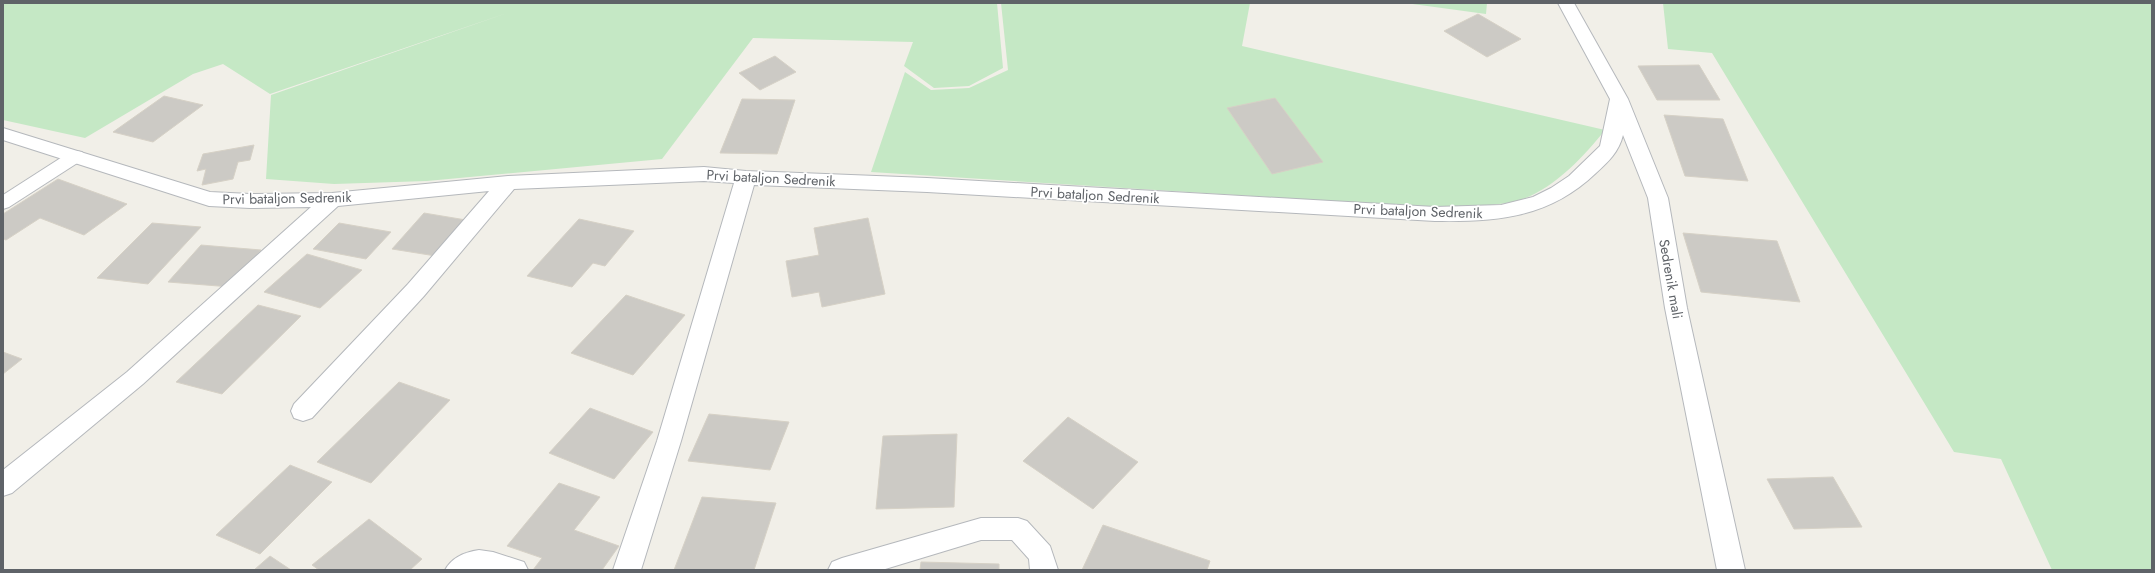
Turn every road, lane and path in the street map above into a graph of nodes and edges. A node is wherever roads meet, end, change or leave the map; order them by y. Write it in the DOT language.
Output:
graph roads {
  1 [pos="1566,3"];
  2 [pos="1619,99"];
  3 [pos="3,134"];
  4 [pos="76,156"];
  5 [pos="746,178"];
  6 [pos="508,183"];
  7 [pos="332,200"];
  8 [pos="3,203"];
  9 [pos="304,411"];
  10 [pos="3,485"];
  11 [pos="459,570"];
  12 [pos="514,570"];
  13 [pos="627,570"];
  14 [pos="842,570"];
  15 [pos="1044,570"];
  16 [pos="1731,570"];
  1 -- 2 [label="street, Sedrenik mali"];
  2 -- 5 [label="street, Prvi bataljon Sedrenik"];
  2 -- 16 [label="street, Sedrenik mali"];
  3 -- 4 [label="street, Prvi bataljon Sedrenik"];
  4 -- 7 [label="street, Prvi bataljon Sedrenik"];
  4 -- 8 [label="lane"];
  5 -- 6 [label="street, Prvi bataljon Sedrenik"];
  5 -- 13 [label="street"];
  6 -- 7 [label="street, Prvi bataljon Sedrenik"];
  6 -- 9 [label="street"];
  7 -- 10 [label="street"];
  11 -- 12 [label="street"];
  14 -- 15 [label="street"];
}
